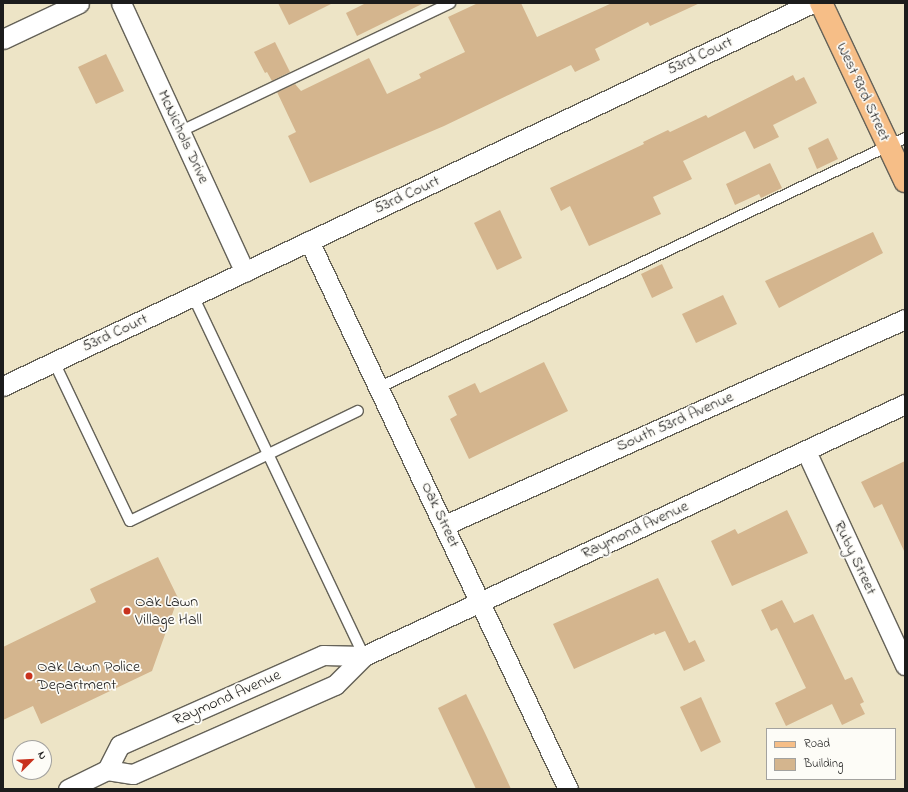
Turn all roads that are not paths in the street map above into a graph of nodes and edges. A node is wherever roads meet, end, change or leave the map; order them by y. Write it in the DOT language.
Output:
graph roads {
  1 [pos="79,3"];
  2 [pos="121,3"];
  3 [pos="450,3"];
  4 [pos="812,3"];
  5 [pos="821,3"];
  6 [pos="3,39"];
  7 [pos="181,131"];
  8 [pos="897,142"];
  9 [pos="905,181"];
  10 [pos="309,241"];
  11 [pos="245,272"];
  12 [pos="193,296"];
  13 [pos="905,319"];
  14 [pos="54,362"];
  15 [pos="5,381"];
  16 [pos="378,388"];
  17 [pos="905,404"];
  18 [pos="358,411"];
  19 [pos="806,452"];
  20 [pos="268,455"];
  21 [pos="445,525"];
  22 [pos="480,602"];
  23 [pos="364,656"];
  24 [pos="905,665"];
  25 [pos="107,770"];
  26 [pos="68,789"];
  27 [pos="568,789"];
  1 -- 6 [label="street"];
  2 -- 7 [label="street, McNichols Drive"];
  3 -- 7 [label="lane"];
  4 -- 10 [label="street, 53rd Court"];
  5 -- 8 [label="main road, West 93rd Street"];
  7 -- 11 [label="street, McNichols Drive"];
  8 -- 9 [label="main road, West 93rd Street"];
  8 -- 16 [label="lane"];
  10 -- 11 [label="street, 53rd Court"];
  10 -- 16 [label="street, Oak Street"];
  11 -- 12 [label="street, 53rd Court"];
  12 -- 14 [label="street, 53rd Court"];
  12 -- 20 [label="lane"];
  13 -- 21 [label="street, South 53rd Avenue"];
  14 -- 15 [label="street, 53rd Court"];
  14 -- 20 [label="lane"];
  16 -- 21 [label="street, Oak Street"];
  17 -- 19 [label="street, Raymond Avenue"];
  18 -- 20 [label="lane"];
  19 -- 22 [label="street, Raymond Avenue"];
  19 -- 24 [label="street, Ruby Street"];
  20 -- 23 [label="lane"];
  21 -- 22 [label="street, Oak Street"];
  22 -- 23 [label="street, Raymond Avenue"];
  22 -- 27 [label="street, Oak Street"];
  23 -- 25 [label="street, Raymond Avenue"];
  23 -- 25 [label="street, Raymond Avenue"];
  25 -- 26 [label="street"];
}
